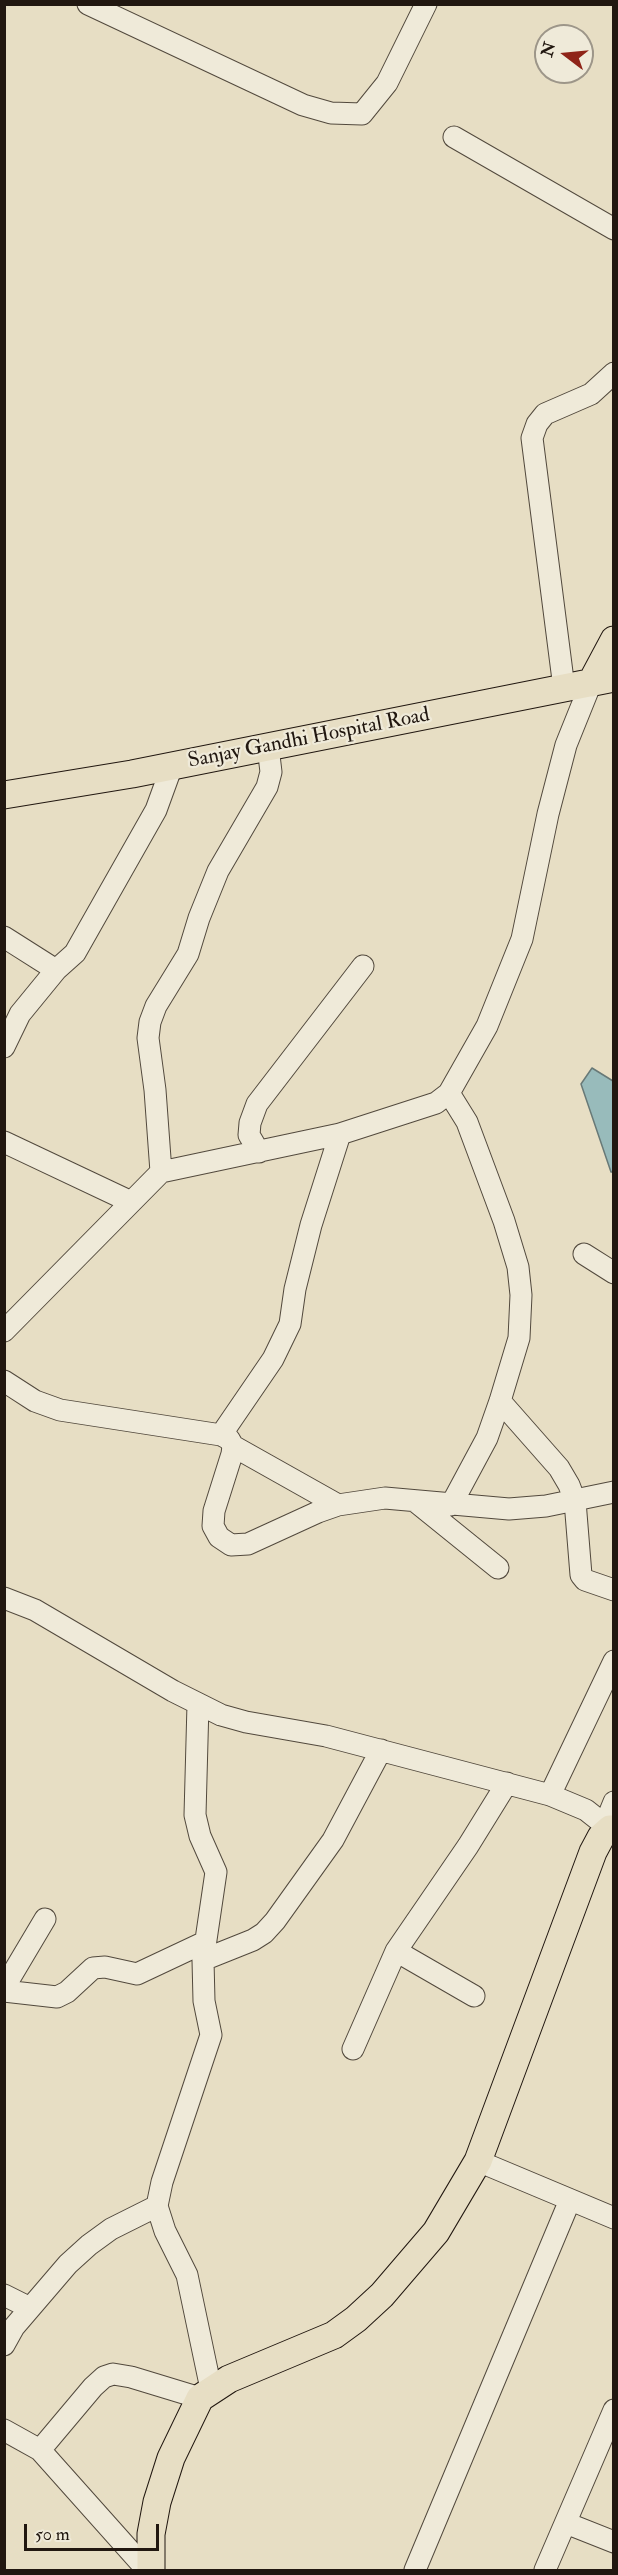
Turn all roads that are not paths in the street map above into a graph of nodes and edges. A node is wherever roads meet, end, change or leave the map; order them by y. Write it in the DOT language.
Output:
graph roads {
  1 [pos="88,4"];
  2 [pos="426,4"];
  3 [pos="454,137"];
  4 [pos="614,229"];
  5 [pos="614,373"];
  6 [pos="614,640"];
  7 [pos="602,681"];
  8 [pos="564,688"];
  9 [pos="268,747"];
  10 [pos="172,766"];
  11 [pos="4,795"];
  12 [pos="4,937"];
  13 [pos="363,966"];
  14 [pos="56,970"];
  15 [pos="4,1047"];
  16 [pos="449,1093"];
  17 [pos="339,1134"];
  18 [pos="4,1142"];
  19 [pos="259,1152"];
  20 [pos="160,1172"];
  21 [pos="129,1201"];
  22 [pos="584,1254"];
  23 [pos="614,1273"];
  24 [pos="4,1331"];
  25 [pos="4,1381"];
  26 [pos="500,1401"];
  27 [pos="227,1440"];
  28 [pos="614,1492"];
  29 [pos="415,1501"];
  30 [pos="575,1501"];
  31 [pos="338,1505"];
  32 [pos="451,1505"];
  33 [pos="498,1568"];
  34 [pos="614,1590"];
  35 [pos="4,1598"];
  36 [pos="614,1661"];
  37 [pos="198,1704"];
  38 [pos="381,1750"];
  39 [pos="507,1783"];
  40 [pos="550,1795"];
  41 [pos="614,1802"];
  42 [pos="609,1828"];
  43 [pos="45,1919"];
  44 [pos="204,1951"];
  45 [pos="396,1951"];
  46 [pos="4,1990"];
  47 [pos="474,1996"];
  48 [pos="353,2049"];
  49 [pos="478,2161"];
  50 [pos="570,2200"];
  51 [pos="158,2206"];
  52 [pos="614,2218"];
  53 [pos="4,2295"];
  54 [pos="30,2308"];
  55 [pos="4,2345"];
  56 [pos="206,2393"];
  57 [pos="614,2410"];
  58 [pos="4,2430"];
  59 [pos="608,2442"];
  60 [pos="40,2450"];
  61 [pos="566,2523"];
  62 [pos="614,2542"];
  63 [pos="146,2570"];
  64 [pos="414,2571"];
  65 [pos="545,2571"];
  1 -- 2 [label="street"];
  3 -- 4 [label="street"];
  5 -- 8 [label="street"];
  6 -- 7 [label="main road"];
  7 -- 8 [label="main road, Sanjay Gandhi Hospital Road"];
  7 -- 16 [label="street"];
  8 -- 9 [label="main road, Sanjay Gandhi Hospital Road"];
  9 -- 10 [label="main road, Sanjay Gandhi Hospital Road"];
  9 -- 20 [label="street"];
  10 -- 11 [label="main road, Sanjay Gandhi Hospital Road"];
  10 -- 14 [label="street"];
  12 -- 14 [label="street"];
  13 -- 19 [label="street"];
  14 -- 15 [label="street"];
  16 -- 17 [label="street"];
  16 -- 26 [label="street"];
  17 -- 19 [label="street"];
  17 -- 27 [label="street"];
  18 -- 21 [label="street"];
  19 -- 20 [label="street"];
  20 -- 21 [label="street"];
  21 -- 24 [label="street"];
  22 -- 23 [label="street"];
  25 -- 27 [label="street"];
  26 -- 30 [label="street"];
  26 -- 32 [label="street"];
  27 -- 31 [label="street"];
  27 -- 31 [label="street"];
  28 -- 30 [label="street"];
  29 -- 31 [label="street"];
  29 -- 32 [label="street"];
  29 -- 33 [label="street"];
  30 -- 32 [label="street"];
  30 -- 34 [label="street"];
  35 -- 37 [label="street"];
  36 -- 40 [label="street"];
  37 -- 38 [label="street"];
  37 -- 44 [label="street"];
  38 -- 39 [label="street"];
  38 -- 44 [label="street"];
  39 -- 40 [label="street"];
  39 -- 45 [label="street"];
  40 -- 42 [label="street"];
  41 -- 42 [label="street"];
  42 -- 49 [label="main road"];
  43 -- 46 [label="street"];
  44 -- 46 [label="street"];
  44 -- 51 [label="street"];
  45 -- 47 [label="street"];
  45 -- 48 [label="street"];
  49 -- 50 [label="street"];
  49 -- 56 [label="main road"];
  50 -- 52 [label="street"];
  50 -- 64 [label="street"];
  51 -- 54 [label="street"];
  51 -- 56 [label="street"];
  53 -- 54 [label="street"];
  54 -- 55 [label="street"];
  56 -- 60 [label="street"];
  56 -- 63 [label="main road"];
  57 -- 59 [label="street"];
  58 -- 60 [label="street"];
  59 -- 61 [label="street"];
  60 -- 63 [label="street"];
  61 -- 62 [label="street"];
  61 -- 65 [label="street"];
}
